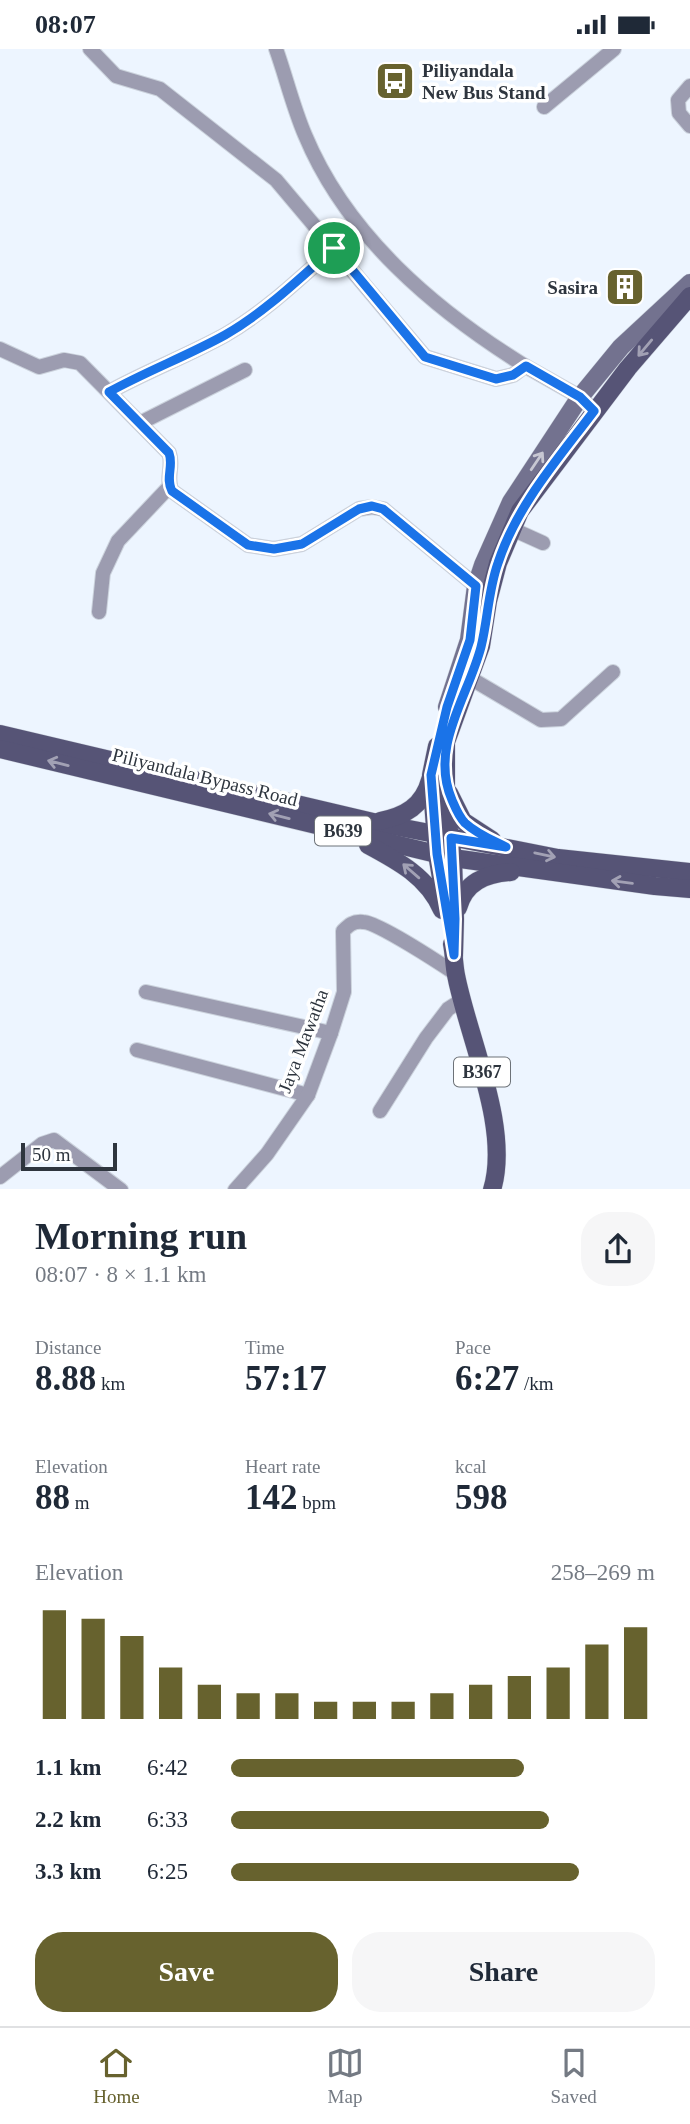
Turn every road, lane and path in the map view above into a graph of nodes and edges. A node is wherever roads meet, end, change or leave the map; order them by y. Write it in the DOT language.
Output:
graph roads {
  1 [pos="90,49"];
  2 [pos="276,49"];
  3 [pos="614,49"];
  4 [pos="690,86"];
  5 [pos="544,107"];
  6 [pos="690,126"];
  7 [pos="334,248"];
  8 [pos="690,283"];
  9 [pos="690,296"];
  10 [pos="0,349"];
  11 [pos="526,366"];
  12 [pos="245,370"];
  13 [pos="109,392"];
  14 [pos="580,397"];
  15 [pos="594,411"];
  16 [pos="140,423"];
  17 [pos="170,486"];
  18 [pos="512,529"];
  19 [pos="543,543"];
  20 [pos="483,588"];
  21 [pos="99,612"];
  22 [pos="613,672"];
  23 [pos="470,678"];
  24 [pos="0,734"];
  25 [pos="0,749"];
  26 [pos="438,771"];
  27 [pos="373,822"];
  28 [pos="341,831"];
  29 [pos="443,836"];
  30 [pos="506,847"];
  31 [pos="445,856"];
  32 [pos="535,871"];
  33 [pos="690,872"];
  34 [pos="690,889"];
  35 [pos="452,923"];
  36 [pos="456,974"];
  37 [pos="146,992"];
  38 [pos="463,1000"];
  39 [pos="331,1033"];
  40 [pos="138,1050"];
  41 [pos="307,1095"];
  42 [pos="380,1111"];
  43 [pos="0,1177"];
  44 [pos="121,1189"];
  45 [pos="236,1189"];
  46 [pos="492,1189"];
  1 -- 7 [label="street"];
  2 -- 11 [label="street"];
  3 -- 5 [label="street"];
  4 -- 6 [label="street"];
  7 -- 11 [label="street"];
  7 -- 13 [label="street"];
  8 -- 14 [label="main road, B367"];
  9 -- 15 [label="main road, B367, one-way"];
  10 -- 13 [label="street"];
  11 -- 14 [label="street"];
  12 -- 16 [label="street"];
  13 -- 16 [label="street"];
  14 -- 15 [label="street"];
  20 -- 14 [label="main road, B367, one-way"];
  15 -- 18 [label="main road, B367"];
  16 -- 17 [label="street"];
  17 -- 20 [label="street"];
  17 -- 21 [label="street"];
  18 -- 19 [label="street"];
  18 -- 20 [label="main road, B367"];
  20 -- 23 [label="main road, B367"];
  20 -- 26 [label="main road, B367"];
  22 -- 23 [label="street"];
  23 -- 26 [label="main road, B367"];
  24 -- 27 [label="main road, Piliyandala Bypass Road / B639"];
  28 -- 25 [label="main road, Piliyandala Bypass Road / B639, one-way"];
  26 -- 27 [label="main road"];
  26 -- 29 [label="main road, B367"];
  26 -- 30 [label="main road"];
  27 -- 29 [label="main road, Piliyandala Bypass Road / B639"];
  28 -- 31 [label="main road, Piliyandala Bypass Road / B639"];
  35 -- 28 [label="main road, one-way"];
  29 -- 30 [label="main road, Piliyandala Bypass Road / B639"];
  29 -- 31 [label="main road, B367"];
  30 -- 33 [label="main road, Piliyandala Bypass Road / B639, one-way"];
  31 -- 32 [label="main road, Piliyandala Bypass Road / B639"];
  31 -- 35 [label="main road, B367"];
  34 -- 32 [label="main road, Piliyandala Bypass Road / B639, one-way"];
  32 -- 35 [label="main road"];
  35 -- 36 [label="main road, B367"];
  36 -- 38 [label="main road, B367"];
  36 -- 39 [label="street, Jaya Mawatha"];
  37 -- 39 [label="street"];
  38 -- 42 [label="street"];
  38 -- 46 [label="main road, B367"];
  39 -- 41 [label="street, Jaya Mawatha"];
  40 -- 41 [label="street"];
  41 -- 45 [label="street, Jaya Mawatha"];
  43 -- 44 [label="street"];
}
